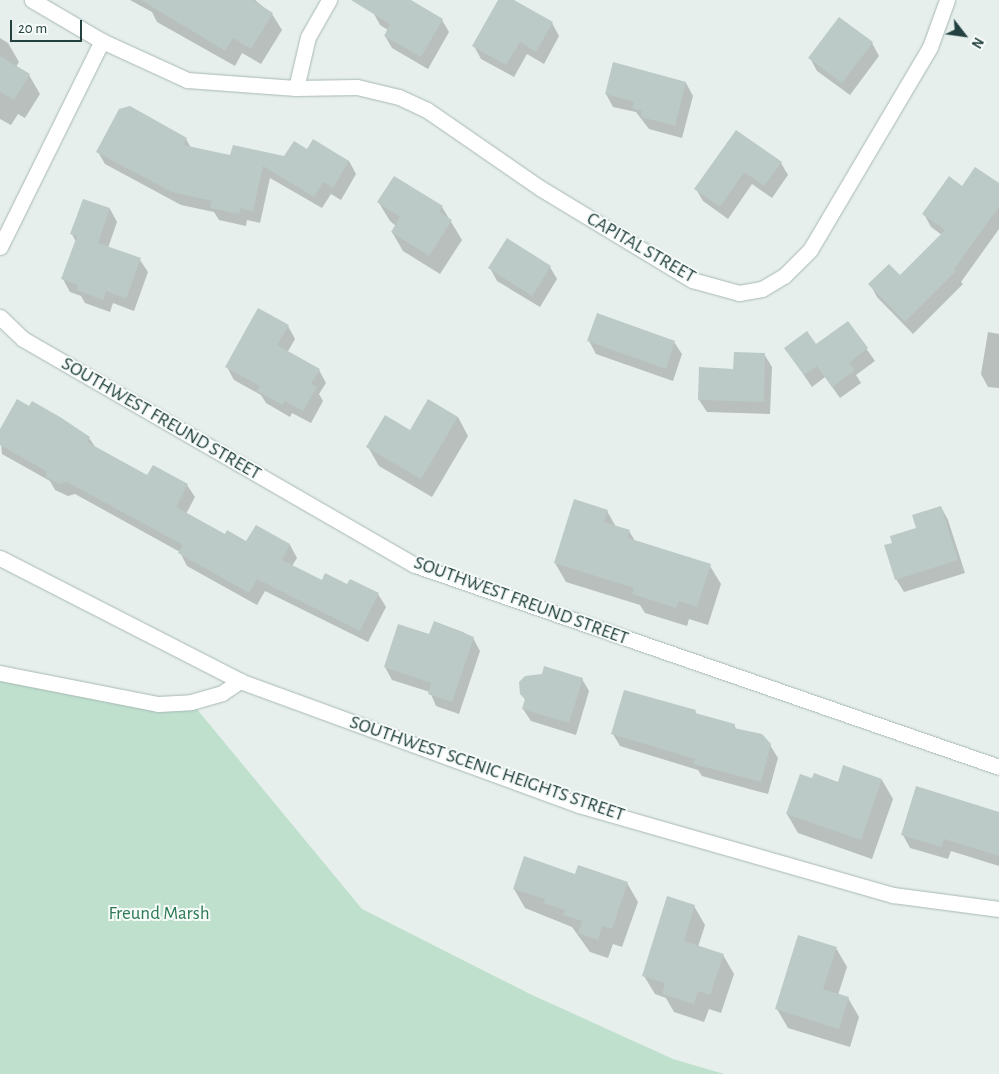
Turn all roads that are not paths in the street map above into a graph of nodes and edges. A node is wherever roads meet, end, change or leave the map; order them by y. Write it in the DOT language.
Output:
graph roads {
  1 [pos="32,0"];
  2 [pos="329,0"];
  3 [pos="947,0"];
  4 [pos="102,41"];
  5 [pos="296,88"];
  6 [pos="0,247"];
  7 [pos="0,317"];
  8 [pos="0,558"];
  9 [pos="0,673"];
  10 [pos="240,681"];
  11 [pos="999,767"];
  12 [pos="999,909"];
  1 -- 4 [label="street, CAPITAL STREET"];
  2 -- 5 [label="street"];
  3 -- 5 [label="street, CAPITAL STREET"];
  4 -- 5 [label="street, CAPITAL STREET"];
  4 -- 6 [label="street"];
  7 -- 11 [label="street, SOUTHWEST FREUND STREET"];
  8 -- 10 [label="street, SOUTHWEST SCENIC HEIGHTS STREET"];
  9 -- 10 [label="street"];
  10 -- 12 [label="street, SOUTHWEST SCENIC HEIGHTS STREET"];
}
